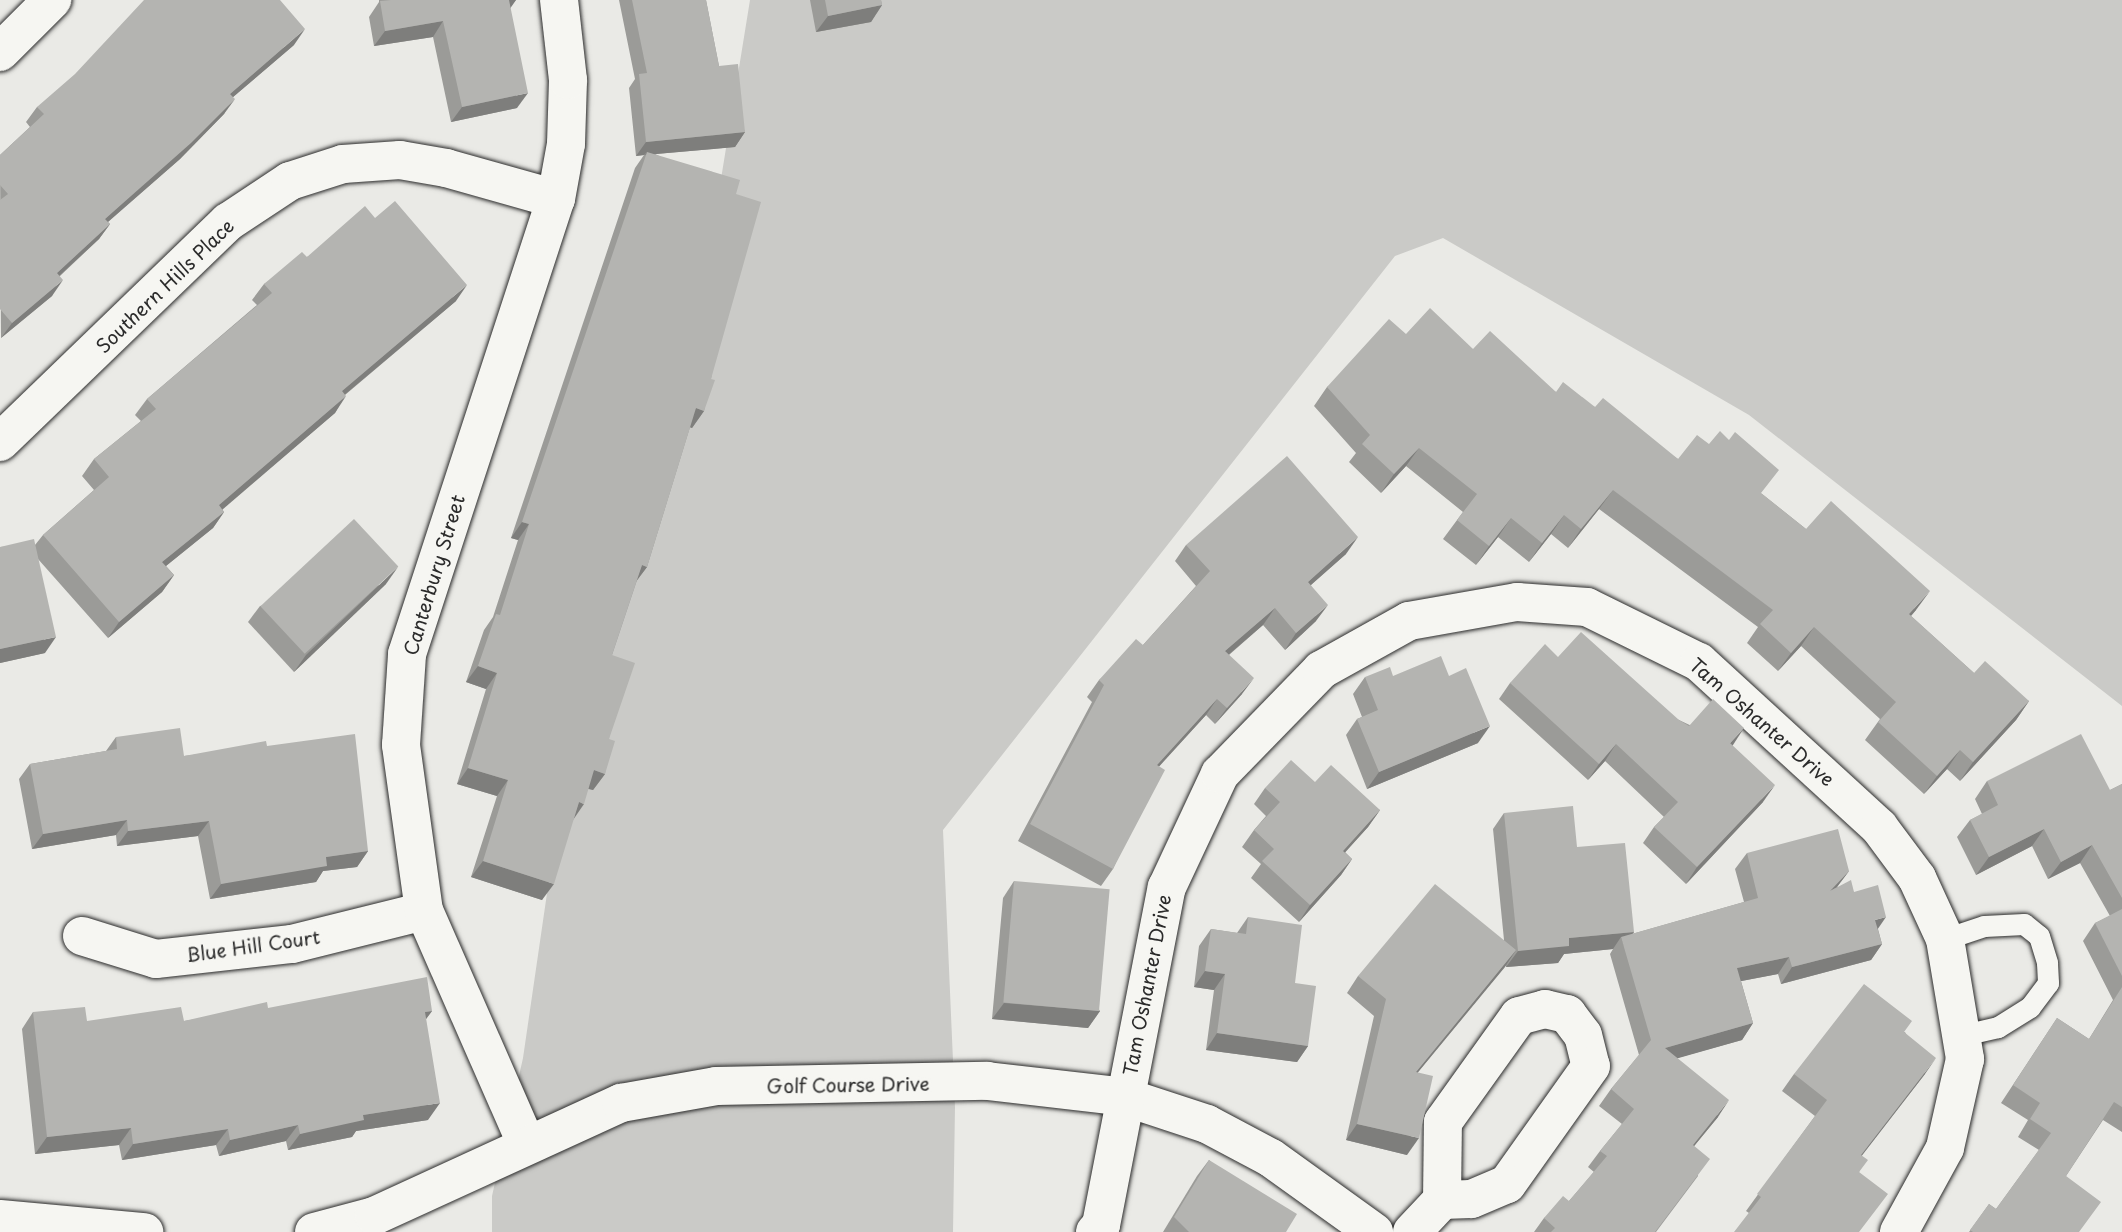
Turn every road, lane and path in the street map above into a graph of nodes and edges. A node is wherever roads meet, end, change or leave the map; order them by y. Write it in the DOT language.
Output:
graph roads {
  1 [pos="52,0"];
  2 [pos="559,0"];
  3 [pos="0,52"];
  4 [pos="555,200"];
  5 [pos="0,442"];
  6 [pos="424,911"];
  7 [pos="82,936"];
  8 [pos="1945,939"];
  9 [pos="1964,1035"];
  10 [pos="1125,1097"];
  11 [pos="526,1143"];
  12 [pos="1443,1200"];
  13 [pos="0,1219"];
  14 [pos="144,1232"];
  15 [pos="314,1232"];
  16 [pos="1095,1232"];
  17 [pos="1374,1232"];
  18 [pos="1412,1232"];
  19 [pos="1899,1232"];
  1 -- 3 [label="street"];
  2 -- 4 [label="street, Canterbury Street"];
  4 -- 5 [label="street, Southern Hills Place"];
  4 -- 6 [label="street, Canterbury Street"];
  6 -- 7 [label="street, Blue Hill Court"];
  6 -- 11 [label="street, Canterbury Street"];
  8 -- 9 [label="street, Tam Oshanter Drive"];
  8 -- 9 [label="lane"];
  8 -- 10 [label="street, Tam Oshanter Drive"];
  9 -- 19 [label="street, Tam Oshanter Drive"];
  10 -- 11 [label="street, Golf Course Drive"];
  10 -- 16 [label="street, Tam Oshanter Drive"];
  10 -- 17 [label="street, Golf Course Drive"];
  11 -- 15 [label="street, Golf Course Drive"];
  12 -- 12 [label="street"];
  12 -- 18 [label="street"];
  13 -- 14 [label="street"];
}
